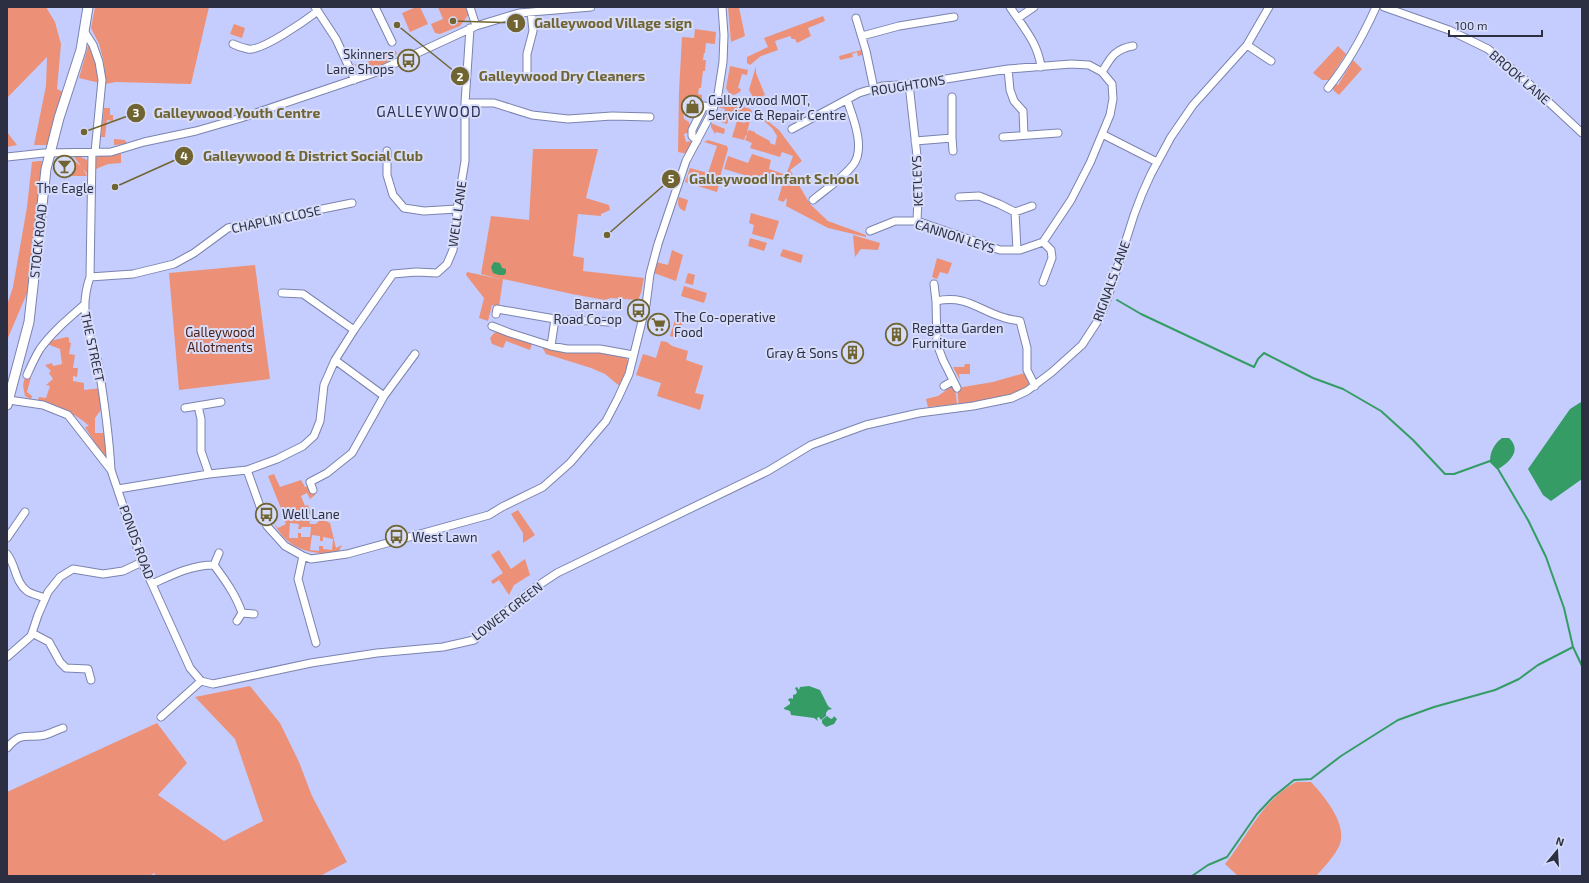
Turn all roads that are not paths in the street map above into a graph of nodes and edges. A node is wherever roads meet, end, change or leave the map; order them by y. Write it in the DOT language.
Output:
graph roads {
  1 [pos="88,7"];
  2 [pos="376,7"];
  3 [pos="470,7"];
  4 [pos="591,7"];
  5 [pos="722,7"];
  6 [pos="1010,7"];
  7 [pos="1034,7"];
  8 [pos="1269,7"];
  9 [pos="1376,7"];
  10 [pos="1384,7"];
  11 [pos="317,9"];
  12 [pos="531,12"];
  13 [pos="954,16"];
  14 [pos="856,18"];
  15 [pos="1018,18"];
  16 [pos="473,27"];
  17 [pos="84,31"];
  18 [pos="862,36"];
  19 [pos="392,42"];
  20 [pos="233,44"];
  21 [pos="1247,45"];
  22 [pos="1133,46"];
  23 [pos="1271,61"];
  24 [pos="1041,67"];
  25 [pos="1008,69"];
  26 [pos="527,72"];
  27 [pos="1102,72"];
  28 [pos="355,80"];
  29 [pos="909,84"];
  30 [pos="1328,88"];
  31 [pos="874,89"];
  32 [pos="952,97"];
  33 [pos="847,100"];
  34 [pos="465,103"];
  35 [pos="650,117"];
  36 [pos="792,129"];
  37 [pos="1058,133"];
  38 [pos="1582,133"];
  39 [pos="1102,134"];
  40 [pos="1024,136"];
  41 [pos="1003,137"];
  42 [pos="952,138"];
  43 [pos="915,141"];
  44 [pos="387,151"];
  45 [pos="953,151"];
  46 [pos="93,152"];
  47 [pos="50,154"];
  48 [pos="7,157"];
  49 [pos="1157,162"];
  50 [pos="959,197"];
  51 [pos="813,200"];
  52 [pos="352,203"];
  53 [pos="1032,206"];
  54 [pos="457,210"];
  55 [pos="1015,212"];
  56 [pos="917,221"];
  57 [pos="870,231"];
  58 [pos="1043,242"];
  59 [pos="1017,250"];
  60 [pos="90,277"];
  61 [pos="1043,282"];
  62 [pos="934,284"];
  63 [pos="282,293"];
  64 [pos="936,301"];
  65 [pos="84,305"];
  66 [pos="496,314"];
  67 [pos="555,318"];
  68 [pos="609,322"];
  69 [pos="492,326"];
  70 [pos="354,330"];
  71 [pos="551,346"];
  72 [pos="415,354"];
  73 [pos="633,355"];
  74 [pos="335,360"];
  75 [pos="27,375"];
  76 [pos="953,381"];
  77 [pos="944,386"];
  78 [pos="1035,386"];
  79 [pos="957,388"];
  80 [pos="384,396"];
  81 [pos="8,402"];
  82 [pos="221,402"];
  83 [pos="198,406"];
  84 [pos="185,408"];
  85 [pos="111,470"];
  86 [pos="247,470"];
  87 [pos="768,471"];
  88 [pos="209,474"];
  89 [pos="118,489"];
  90 [pos="313,490"];
  91 [pos="25,512"];
  92 [pos="7,538"];
  93 [pos="219,553"];
  94 [pos="7,554"];
  95 [pos="303,556"];
  96 [pos="142,562"];
  97 [pos="214,565"];
  98 [pos="152,584"];
  99 [pos="45,598"];
  100 [pos="242,613"];
  101 [pos="254,614"];
  102 [pos="237,621"];
  103 [pos="32,633"];
  104 [pos="316,643"];
  105 [pos="7,657"];
  106 [pos="91,680"];
  107 [pos="201,681"];
  108 [pos="161,717"];
  109 [pos="63,728"];
  110 [pos="7,748"];
  1 -- 17 [label="main road, STOCK ROAD"];
  2 -- 19 [label="street"];
  3 -- 16 [label="street"];
  4 -- 12 [label="street"];
  5 -- 73 [label="street"];
  6 -- 15 [label="street"];
  7 -- 15 [label="street"];
  8 -- 21 [label="street, RIGNALS LANE"];
  9 -- 30 [label="street"];
  10 -- 38 [label="street, BROOK LANE"];
  11 -- 20 [label="street"];
  11 -- 28 [label="street"];
  12 -- 16 [label="street"];
  12 -- 26 [label="street"];
  13 -- 18 [label="street"];
  14 -- 18 [label="street"];
  15 -- 24 [label="street"];
  16 -- 28 [label="street"];
  16 -- 34 [label="street, WELL LANE"];
  17 -- 46 [label="street, THE STREET"];
  17 -- 47 [label="main road, STOCK ROAD"];
  18 -- 31 [label="street"];
  21 -- 23 [label="street"];
  21 -- 49 [label="street, RIGNALS LANE"];
  22 -- 27 [label="street"];
  24 -- 25 [label="street, ROUGHTONS"];
  24 -- 27 [label="street, ROUGHTONS"];
  25 -- 29 [label="street, ROUGHTONS"];
  25 -- 40 [label="street"];
  27 -- 39 [label="street"];
  28 -- 46 [label="street"];
  29 -- 31 [label="street, ROUGHTONS"];
  29 -- 43 [label="street, KETLEYS"];
  31 -- 33 [label="street, ROUGHTONS"];
  32 -- 42 [label="street"];
  33 -- 36 [label="street, ROUGHTONS"];
  33 -- 51 [label="street"];
  34 -- 35 [label="street"];
  34 -- 54 [label="street, WELL LANE"];
  37 -- 40 [label="street"];
  39 -- 49 [label="street"];
  39 -- 58 [label="street"];
  40 -- 41 [label="street"];
  42 -- 43 [label="street, KETLEYS"];
  42 -- 45 [label="street"];
  43 -- 56 [label="street, KETLEYS"];
  44 -- 54 [label="street"];
  46 -- 47 [label="street"];
  46 -- 60 [label="street, THE STREET"];
  47 -- 48 [label="street"];
  47 -- 81 [label="main road, STOCK ROAD"];
  49 -- 78 [label="street, RIGNALS LANE"];
  50 -- 55 [label="street"];
  52 -- 60 [label="street, CHAPLIN CLOSE"];
  53 -- 55 [label="street"];
  54 -- 70 [label="street, WELL LANE"];
  55 -- 59 [label="street, CANNON LEYS"];
  56 -- 57 [label="street, CANNON LEYS"];
  56 -- 59 [label="street, CANNON LEYS"];
  58 -- 59 [label="street, CANNON LEYS"];
  58 -- 61 [label="street"];
  60 -- 65 [label="street, THE STREET"];
  62 -- 64 [label="street"];
  63 -- 70 [label="street"];
  64 -- 76 [label="street"];
  64 -- 78 [label="street"];
  65 -- 75 [label="street"];
  65 -- 85 [label="street, THE STREET"];
  66 -- 67 [label="street"];
  67 -- 68 [label="street"];
  67 -- 71 [label="street"];
  69 -- 71 [label="street"];
  70 -- 74 [label="street, WELL LANE"];
  71 -- 73 [label="street"];
  72 -- 80 [label="street"];
  73 -- 95 [label="street"];
  74 -- 80 [label="street"];
  74 -- 86 [label="street, WELL LANE"];
  76 -- 77 [label="street"];
  76 -- 79 [label="street"];
  78 -- 87 [label="street, RIGNALS LANE"];
  80 -- 90 [label="street"];
  81 -- 85 [label="street, PONDS ROAD"];
  82 -- 83 [label="street"];
  83 -- 84 [label="street"];
  83 -- 88 [label="street"];
  85 -- 89 [label="street, PONDS ROAD"];
  86 -- 88 [label="street, WELL LANE"];
  86 -- 95 [label="street"];
  87 -- 107 [label="street, LOWER GREEN"];
  88 -- 89 [label="street, WELL LANE"];
  89 -- 96 [label="street, PONDS ROAD"];
  91 -- 92 [label="street"];
  93 -- 97 [label="street"];
  94 -- 99 [label="street"];
  95 -- 104 [label="street"];
  96 -- 98 [label="street, PONDS ROAD"];
  96 -- 99 [label="street"];
  97 -- 98 [label="street"];
  97 -- 100 [label="street"];
  98 -- 107 [label="street, PONDS ROAD"];
  99 -- 103 [label="street"];
  100 -- 101 [label="street"];
  100 -- 102 [label="street"];
  103 -- 105 [label="street"];
  103 -- 106 [label="street"];
  107 -- 108 [label="street"];
  109 -- 110 [label="street"];
}
